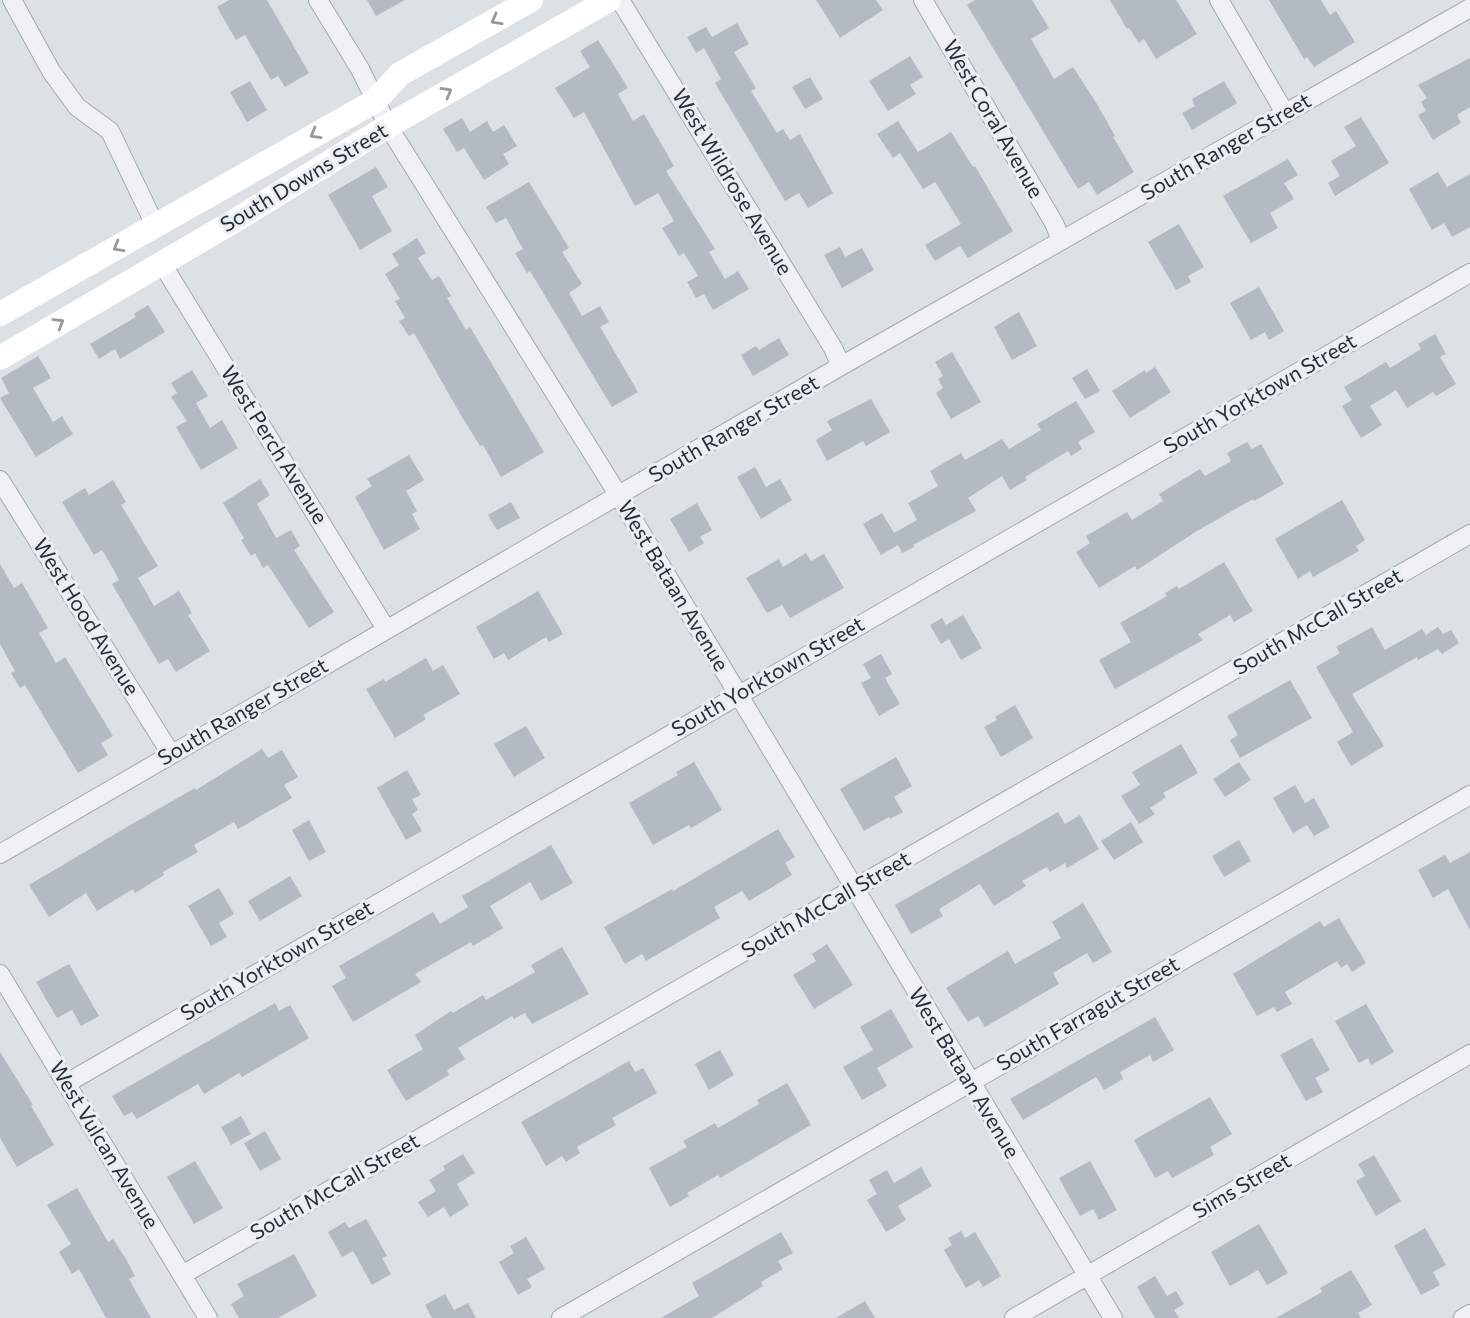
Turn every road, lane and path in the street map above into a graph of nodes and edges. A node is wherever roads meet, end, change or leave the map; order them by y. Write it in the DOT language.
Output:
graph roads {
  1 [pos="12,0"];
  2 [pos="318,0"];
  3 [pos="531,0"];
  4 [pos="609,0"];
  5 [pos="621,0"];
  6 [pos="923,0"];
  7 [pos="1219,0"];
  8 [pos="1470,8"];
  9 [pos="375,101"];
  10 [pos="1285,113"];
  11 [pos="388,126"];
  12 [pos="155,225"];
  13 [pos="1061,240"];
  14 [pos="161,262"];
  15 [pos="1470,273"];
  16 [pos="0,314"];
  17 [pos="0,358"];
  18 [pos="841,366"];
  19 [pos="0,480"];
  20 [pos="620,496"];
  21 [pos="1470,534"];
  22 [pos="386,629"];
  23 [pos="738,695"];
  24 [pos="171,754"];
  25 [pos="1470,794"];
  26 [pos="0,855"];
  27 [pos="854,889"];
  28 [pos="0,974"];
  29 [pos="1470,1055"];
  30 [pos="970,1082"];
  31 [pos="67,1083"];
  32 [pos="182,1275"];
  33 [pos="1087,1276"];
  34 [pos="1470,1314"];
  35 [pos="208,1318"];
  36 [pos="561,1318"];
  37 [pos="1014,1318"];
  38 [pos="1113,1318"];
  39 [pos="1463,1318"];
  1 -- 12 [label="street"];
  2 -- 9 [label="street, West Bataan Avenue"];
  3 -- 9 [label="main road, South Downs Street, one-way"];
  11 -- 4 [label="main road, South Downs Street, one-way"];
  5 -- 18 [label="street, West Wildrose Avenue"];
  6 -- 13 [label="street, West Coral Avenue"];
  7 -- 10 [label="street"];
  8 -- 10 [label="street, South Ranger Street"];
  9 -- 11 [label="street, West Bataan Avenue"];
  9 -- 12 [label="main road, South Downs Street, one-way"];
  10 -- 13 [label="street, South Ranger Street"];
  11 -- 14 [label="main road, South Downs Street"];
  11 -- 20 [label="street, West Bataan Avenue"];
  12 -- 16 [label="main road, South Downs Street, one-way"];
  13 -- 18 [label="street, South Ranger Street"];
  17 -- 14 [label="main road, South Downs Street, one-way"];
  14 -- 22 [label="street, West Perch Avenue"];
  15 -- 23 [label="street, South Yorktown Street"];
  18 -- 20 [label="street, South Ranger Street"];
  19 -- 24 [label="street, West Hood Avenue"];
  20 -- 22 [label="street, South Ranger Street"];
  20 -- 23 [label="street, West Bataan Avenue"];
  21 -- 27 [label="street, South McCall Street"];
  22 -- 24 [label="street, South Ranger Street"];
  23 -- 27 [label="street, West Bataan Avenue"];
  23 -- 31 [label="street, South Yorktown Street"];
  24 -- 26 [label="street, South Ranger Street"];
  25 -- 30 [label="street, South Farragut Street"];
  27 -- 30 [label="street, West Bataan Avenue"];
  27 -- 32 [label="street, South McCall Street"];
  28 -- 31 [label="street, West Vulcan Avenue"];
  29 -- 33 [label="street, Sims Street"];
  30 -- 33 [label="street, West Bataan Avenue"];
  30 -- 36 [label="street, South Farragut Street"];
  31 -- 32 [label="street, West Vulcan Avenue"];
  32 -- 35 [label="street, West Vulcan Avenue"];
  33 -- 37 [label="street, Sims Street"];
  33 -- 38 [label="street, West Bataan Avenue"];
  34 -- 39 [label="street"];
}
